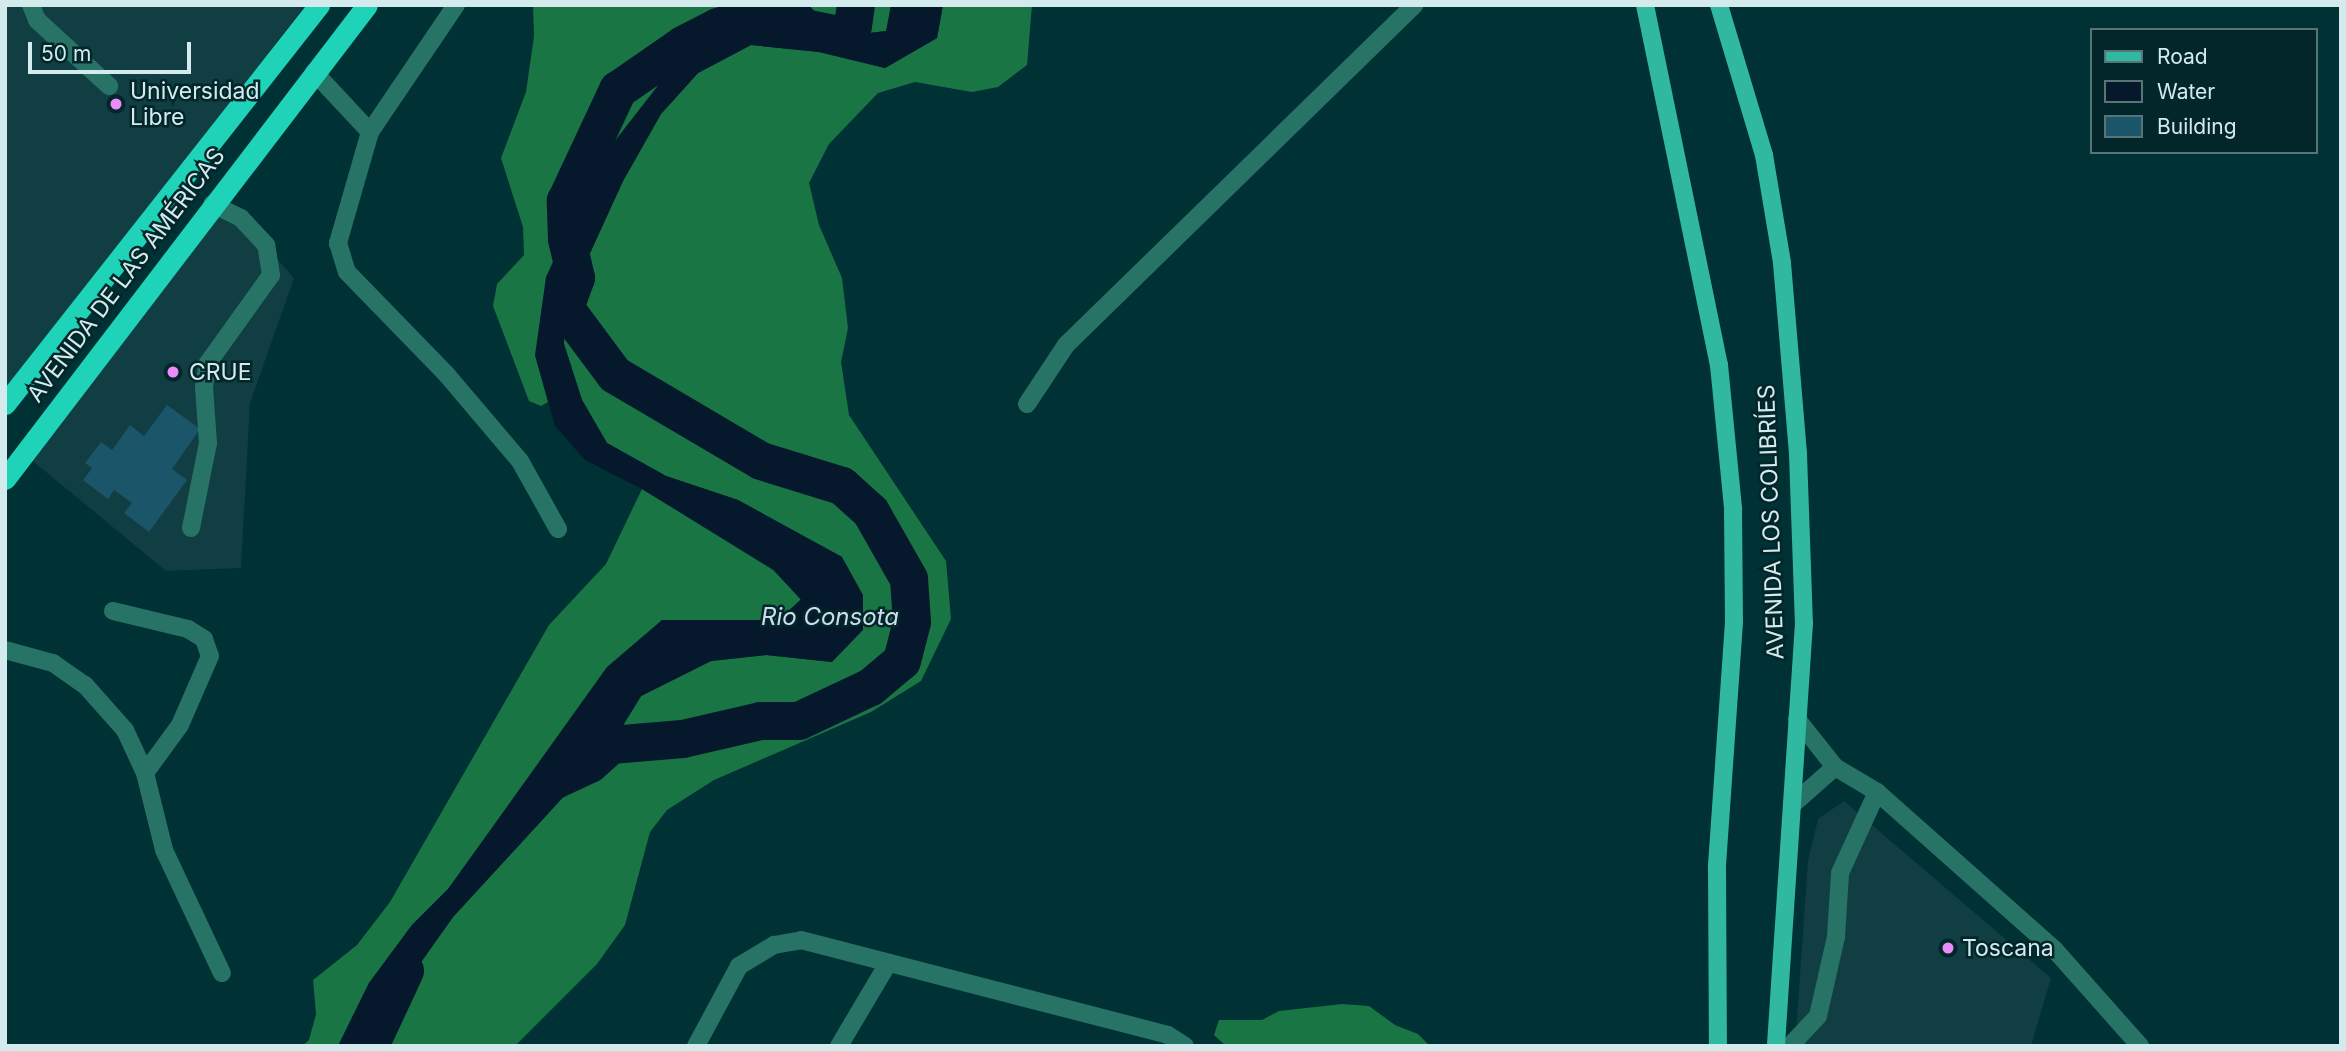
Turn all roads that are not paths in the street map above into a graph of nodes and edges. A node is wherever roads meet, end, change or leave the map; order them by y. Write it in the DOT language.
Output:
graph roads {
  1 [pos="30,5"];
  2 [pos="319,5"];
  3 [pos="367,5"];
  4 [pos="456,5"];
  5 [pos="1415,5"];
  6 [pos="1645,5"];
  7 [pos="1719,5"];
  8 [pos="314,72"];
  9 [pos="109,86"];
  10 [pos="370,132"];
  11 [pos="212,204"];
  12 [pos="5,404"];
  13 [pos="1027,404"];
  14 [pos="5,479"];
  15 [pos="191,528"];
  16 [pos="558,529"];
  17 [pos="113,611"];
  18 [pos="5,650"];
  19 [pos="1797,719"];
  20 [pos="1835,767"];
  21 [pos="145,773"];
  22 [pos="1877,792"];
  23 [pos="1792,805"];
  24 [pos="887,965"];
  25 [pos="222,973"];
  26 [pos="1723,1045"];
  27 [pos="696,1046"];
  28 [pos="839,1046"];
  29 [pos="1185,1046"];
  30 [pos="1776,1046"];
  31 [pos="1790,1046"];
  32 [pos="2140,1046"];
  1 -- 9 [label="street"];
  2 -- 12 [label="highway, AVENIDA DE LAS AMÉRICAS"];
  3 -- 8 [label="highway, AVENIDA DE LAS AMÉRICAS"];
  4 -- 10 [label="street"];
  5 -- 13 [label="street"];
  6 -- 26 [label="main road, AVENIDA LOS COLIBRÍES"];
  7 -- 19 [label="main road, AVENIDA LOS COLIBRÍES"];
  8 -- 10 [label="street"];
  8 -- 11 [label="highway, AVENIDA DE LAS AMÉRICAS"];
  10 -- 16 [label="street"];
  11 -- 14 [label="highway, AVENIDA DE LAS AMÉRICAS"];
  11 -- 15 [label="street"];
  17 -- 21 [label="street"];
  18 -- 21 [label="street"];
  19 -- 20 [label="street"];
  19 -- 23 [label="main road, AVENIDA LOS COLIBRÍES"];
  20 -- 22 [label="street"];
  20 -- 23 [label="street"];
  21 -- 25 [label="street"];
  22 -- 31 [label="street"];
  22 -- 32 [label="street"];
  23 -- 30 [label="main road, AVENIDA LOS COLIBRÍES"];
  24 -- 27 [label="street"];
  24 -- 28 [label="street"];
  24 -- 29 [label="street"];
}
